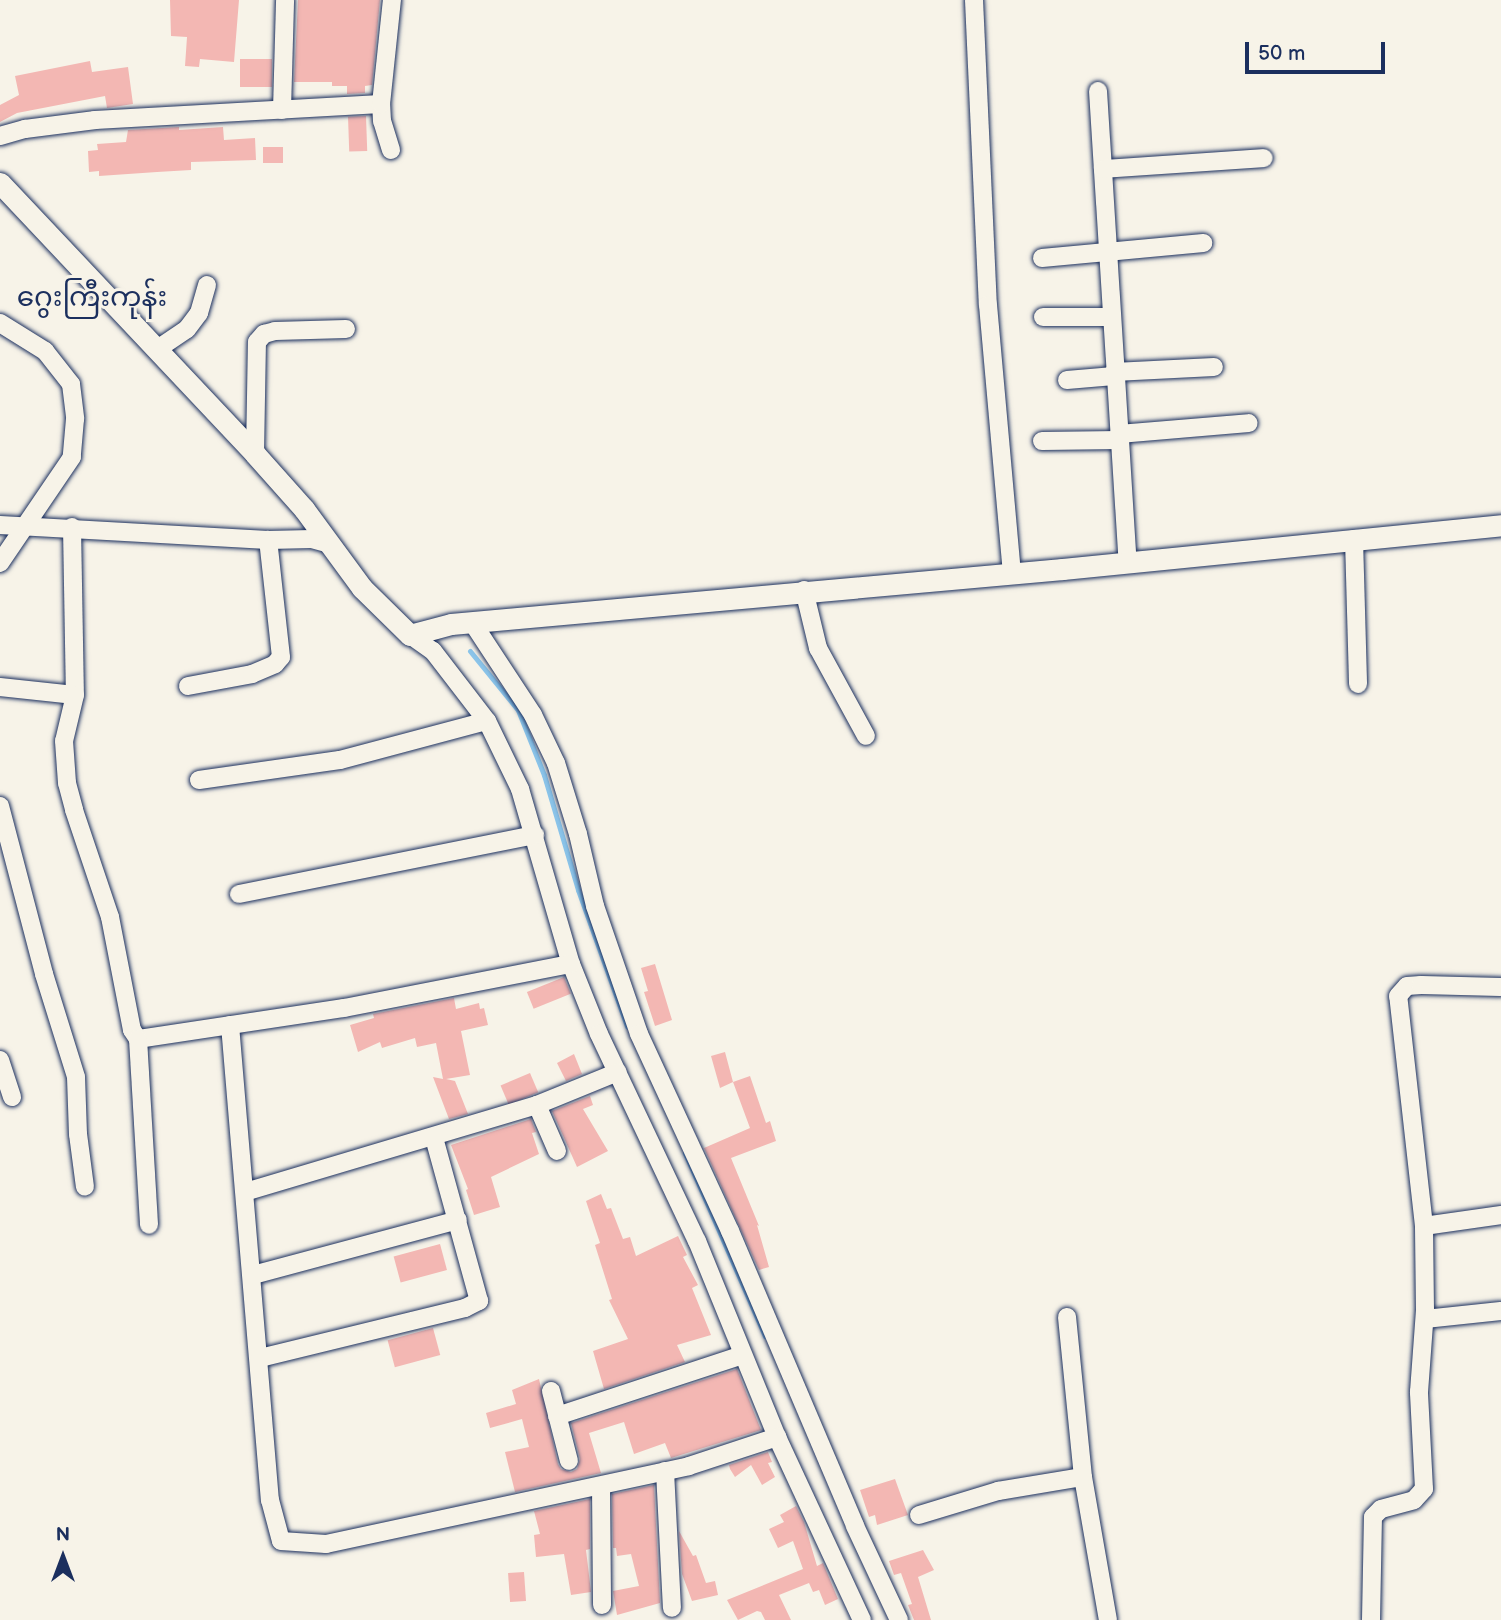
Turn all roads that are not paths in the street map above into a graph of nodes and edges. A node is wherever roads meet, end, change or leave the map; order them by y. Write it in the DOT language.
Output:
graph roads {
  1 [pos="285,0"];
  2 [pos="392,0"];
  3 [pos="974,0"];
  4 [pos="1098,91"];
  5 [pos="381,104"];
  6 [pos="282,110"];
  7 [pos="0,136"];
  8 [pos="391,150"];
  9 [pos="1264,158"];
  10 [pos="1103,169"];
  11 [pos="0,183"];
  12 [pos="1203,243"];
  13 [pos="1109,254"];
  14 [pos="1042,258"];
  15 [pos="207,285"];
  16 [pos="1043,317"];
  17 [pos="1111,317"];
  18 [pos="0,323"];
  19 [pos="346,329"];
  20 [pos="156,350"];
  21 [pos="1214,367"];
  22 [pos="1114,374"];
  23 [pos="1067,380"];
  24 [pos="1249,423"];
  25 [pos="1119,437"];
  26 [pos="1042,441"];
  27 [pos="255,454"];
  28 [pos="0,524"];
  29 [pos="1501,525"];
  30 [pos="26,526"];
  31 [pos="72,527"];
  32 [pos="1354,539"];
  33 [pos="268,540"];
  34 [pos="329,544"];
  35 [pos="0,563"];
  36 [pos="1128,563"];
  37 [pos="1012,573"];
  38 [pos="804,590"];
  39 [pos="472,622"];
  40 [pos="410,635"];
  41 [pos="1358,684"];
  42 [pos="188,686"];
  43 [pos="0,687"];
  44 [pos="75,695"];
  45 [pos="487,721"];
  46 [pos="866,736"];
  47 [pos="199,780"];
  48 [pos="0,806"];
  49 [pos="535,835"];
  50 [pos="239,894"];
  51 [pos="571,964"];
  52 [pos="1501,987"];
  53 [pos="230,1025"];
  54 [pos="138,1038"];
  55 [pos="0,1060"];
  56 [pos="618,1072"];
  57 [pos="12,1097"];
  58 [pos="537,1105"];
  59 [pos="434,1138"];
  60 [pos="557,1151"];
  61 [pos="85,1187"];
  62 [pos="245,1192"];
  63 [pos="1501,1215"];
  64 [pos="458,1220"];
  65 [pos="149,1225"];
  66 [pos="1424,1226"];
  67 [pos="253,1275"];
  68 [pos="1501,1311"];
  69 [pos="1067,1317"];
  70 [pos="1424,1319"];
  71 [pos="742,1355"];
  72 [pos="260,1359"];
  73 [pos="551,1391"];
  74 [pos="557,1416"];
  75 [pos="777,1437"];
  76 [pos="569,1461"];
  77 [pos="665,1471"];
  78 [pos="1083,1477"];
  79 [pos="601,1486"];
  80 [pos="919,1515"];
  81 [pos="602,1605"];
  82 [pos="672,1608"];
  83 [pos="862,1620"];
  84 [pos="899,1620"];
  85 [pos="1108,1620"];
  86 [pos="1371,1620"];
  1 -- 6 [label="street"];
  2 -- 5 [label="street"];
  3 -- 37 [label="street"];
  4 -- 10 [label="street"];
  5 -- 6 [label="street"];
  5 -- 8 [label="street"];
  6 -- 7 [label="street"];
  9 -- 10 [label="street"];
  10 -- 13 [label="street"];
  11 -- 20 [label="street"];
  12 -- 13 [label="street"];
  13 -- 14 [label="street"];
  13 -- 17 [label="street"];
  15 -- 20 [label="street"];
  16 -- 17 [label="street"];
  17 -- 22 [label="street"];
  18 -- 30 [label="street"];
  19 -- 27 [label="street"];
  20 -- 27 [label="street"];
  21 -- 22 [label="street"];
  22 -- 23 [label="street"];
  22 -- 25 [label="street"];
  24 -- 25 [label="street"];
  25 -- 26 [label="street"];
  25 -- 36 [label="street"];
  27 -- 34 [label="street"];
  28 -- 30 [label="street"];
  29 -- 32 [label="street"];
  30 -- 31 [label="street"];
  30 -- 35 [label="street"];
  31 -- 33 [label="street"];
  31 -- 44 [label="street"];
  32 -- 36 [label="street"];
  32 -- 41 [label="street"];
  33 -- 34 [label="street"];
  33 -- 42 [label="street"];
  34 -- 40 [label="street"];
  36 -- 37 [label="street"];
  37 -- 38 [label="street"];
  38 -- 39 [label="street"];
  38 -- 46 [label="street"];
  39 -- 40 [label="street"];
  39 -- 84 [label="street"];
  40 -- 45 [label="street"];
  43 -- 44 [label="street"];
  44 -- 54 [label="street"];
  45 -- 47 [label="street"];
  45 -- 49 [label="street"];
  48 -- 61 [label="street"];
  49 -- 50 [label="street"];
  49 -- 51 [label="street"];
  51 -- 53 [label="street"];
  51 -- 56 [label="street"];
  52 -- 66 [label="street"];
  53 -- 54 [label="street"];
  53 -- 62 [label="street"];
  54 -- 65 [label="street"];
  55 -- 57 [label="street"];
  56 -- 58 [label="street"];
  56 -- 71 [label="street"];
  58 -- 59 [label="street"];
  58 -- 60 [label="street"];
  59 -- 62 [label="street"];
  59 -- 64 [label="street"];
  62 -- 67 [label="street"];
  63 -- 66 [label="street"];
  64 -- 67 [label="street"];
  64 -- 72 [label="street"];
  66 -- 70 [label="street"];
  67 -- 72 [label="street"];
  68 -- 70 [label="street"];
  69 -- 78 [label="street"];
  70 -- 86 [label="street"];
  71 -- 74 [label="street"];
  71 -- 75 [label="street"];
  72 -- 79 [label="street"];
  73 -- 74 [label="street"];
  74 -- 76 [label="street"];
  75 -- 77 [label="street"];
  75 -- 83 [label="street"];
  77 -- 79 [label="street"];
  77 -- 82 [label="street"];
  78 -- 80 [label="street"];
  78 -- 85 [label="street"];
  79 -- 81 [label="street"];
}
